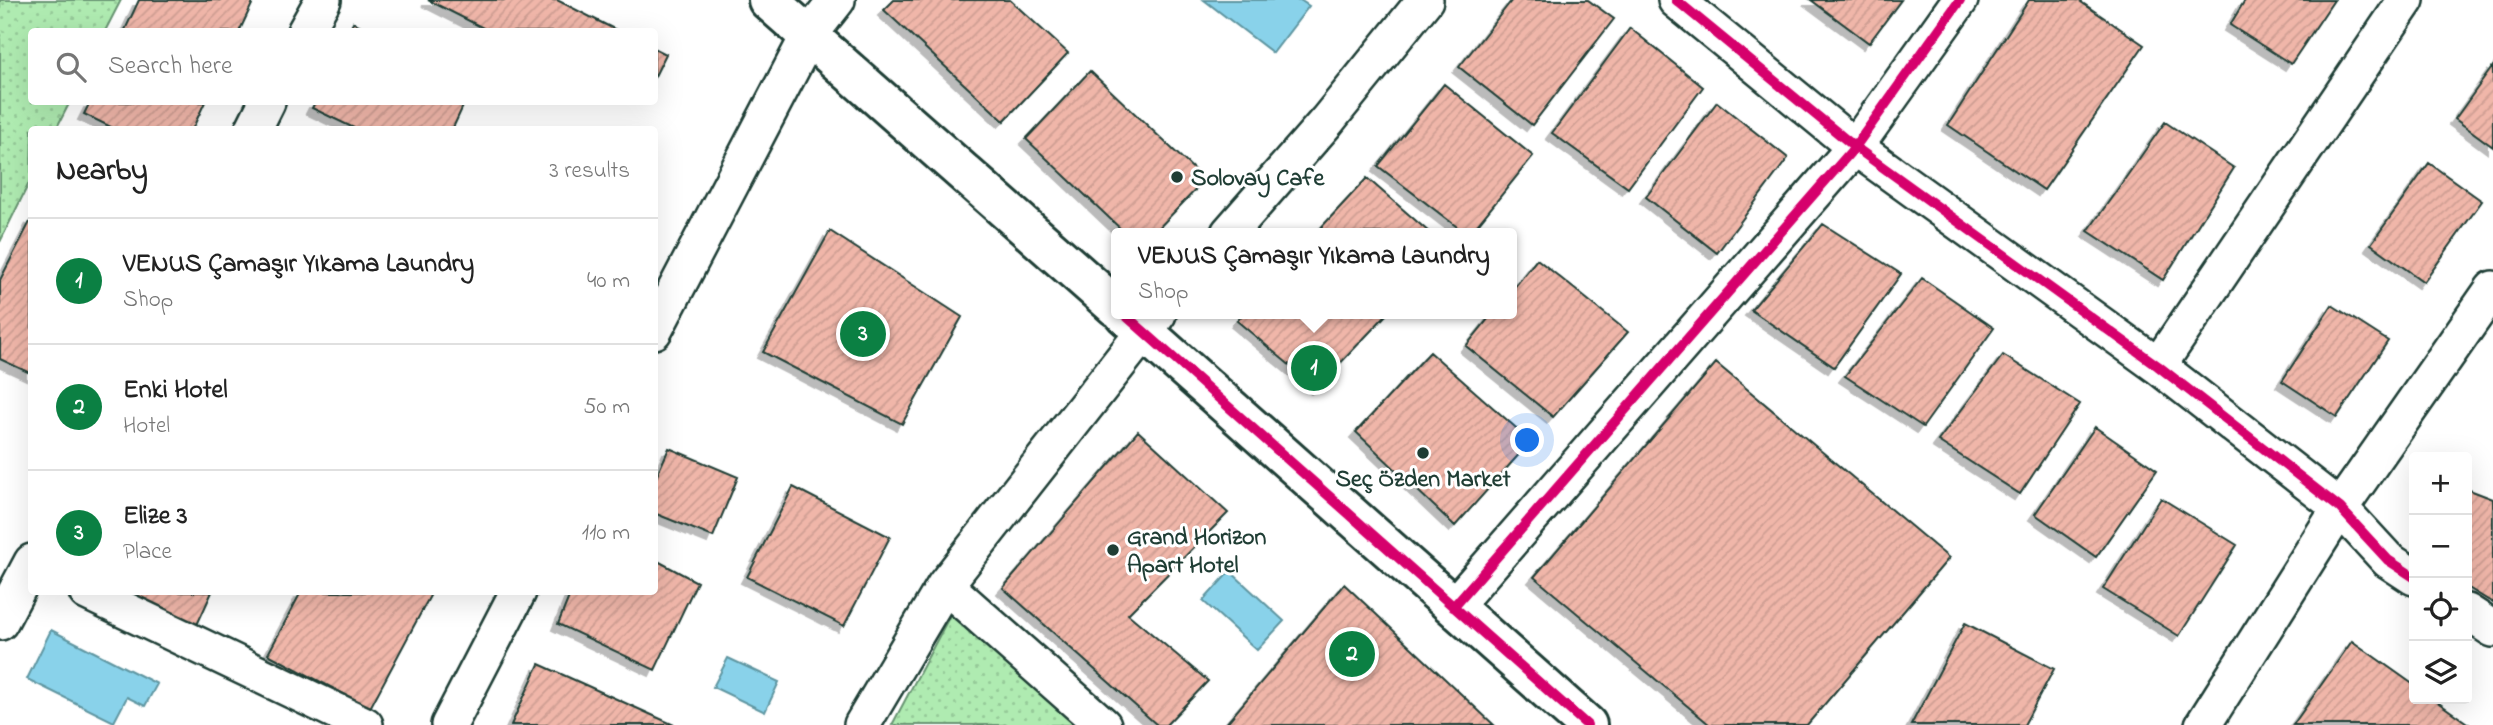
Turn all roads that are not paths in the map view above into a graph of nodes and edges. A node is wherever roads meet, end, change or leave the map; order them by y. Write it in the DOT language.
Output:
graph roads {
  1 [pos="323,0"];
  2 [pos="768,0"];
  3 [pos="837,0"];
  4 [pos="1426,0"];
  5 [pos="1676,0"];
  6 [pos="1960,0"];
  7 [pos="2406,0"];
  8 [pos="307,28"];
  9 [pos="808,37"];
  10 [pos="266,105"];
  11 [pos="255,126"];
  12 [pos="1855,148"];
  13 [pos="1233,228"];
  14 [pos="2493,289"];
  15 [pos="1111,296"];
  16 [pos="1133,319"];
  17 [pos="1138,319"];
  18 [pos="658,323"];
  19 [pos="2158,366"];
  20 [pos="2340,508"];
  21 [pos="28,570"];
  22 [pos="2409,574"];
  23 [pos="945,585"];
  24 [pos="92,595"];
  25 [pos="516,595"];
  26 [pos="1453,607"];
  27 [pos="2472,615"];
  28 [pos="0,622"];
  29 [pos="2493,629"];
  30 [pos="365,725"];
  31 [pos="449,725"];
  32 [pos="863,725"];
  33 [pos="1103,725"];
  34 [pos="1587,725"];
  35 [pos="2203,725"];
  1 -- 8 [label="street"];
  2 -- 9 [label="street"];
  3 -- 9 [label="street"];
  4 -- 13 [label="street"];
  5 -- 12 [label="street"];
  6 -- 12 [label="street"];
  7 -- 19 [label="street"];
  9 -- 15 [label="street"];
  9 -- 18 [label="street"];
  10 -- 11 [label="street"];
  12 -- 19 [label="street"];
  12 -- 26 [label="street"];
  14 -- 20 [label="street"];
  16 -- 23 [label="street"];
  17 -- 26 [label="street"];
  19 -- 20 [label="street"];
  20 -- 22 [label="street"];
  20 -- 35 [label="street"];
  21 -- 28 [label="street"];
  23 -- 32 [label="street"];
  23 -- 33 [label="street"];
  24 -- 30 [label="street"];
  25 -- 31 [label="street"];
  26 -- 34 [label="street"];
  27 -- 29 [label="street"];
}
